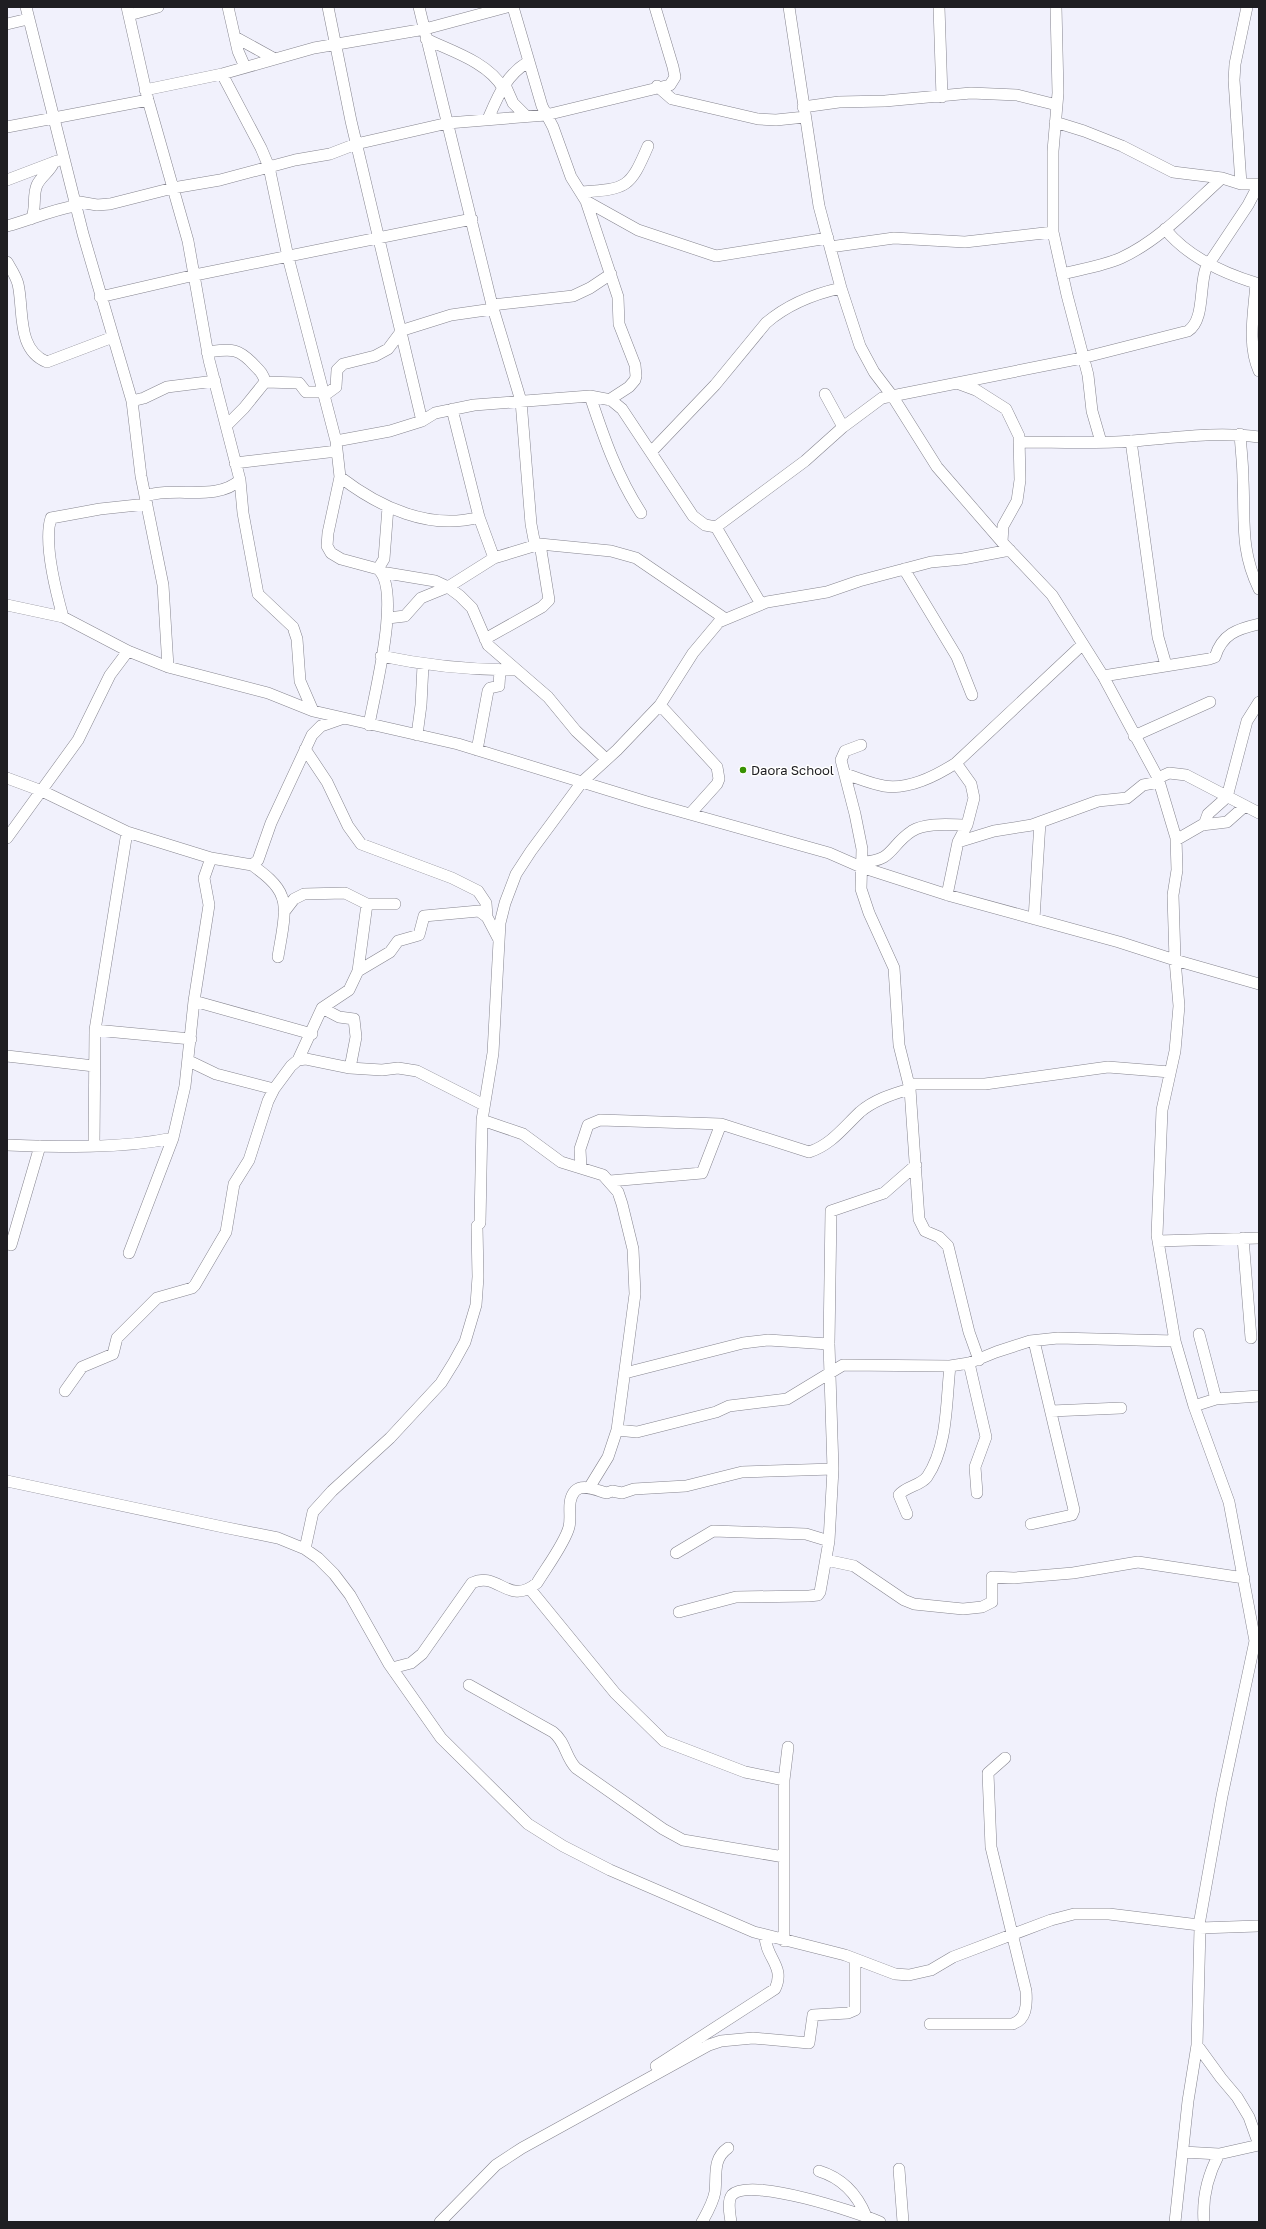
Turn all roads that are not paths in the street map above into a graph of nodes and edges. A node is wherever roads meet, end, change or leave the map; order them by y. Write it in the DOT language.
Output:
graph roads {
  1 [pos="26,7"];
  2 [pos="158,7"];
  3 [pos="228,7"];
  4 [pos="328,7"];
  5 [pos="419,7"];
  6 [pos="507,7"];
  7 [pos="513,7"];
  8 [pos="655,7"];
  9 [pos="789,7"];
  10 [pos="939,7"];
  11 [pos="1056,7"];
  12 [pos="1247,7"];
  13 [pos="128,11"];
  14 [pos="28,19"];
  15 [pos="7,24"];
  16 [pos="425,34"];
  17 [pos="235,37"];
  18 [pos="335,46"];
  19 [pos="275,59"];
  20 [pos="528,62"];
  21 [pos="245,67"];
  22 [pos="222,74"];
  23 [pos="657,86"];
  24 [pos="504,87"];
  25 [pos="147,95"];
  26 [pos="942,97"];
  27 [pos="1057,105"];
  28 [pos="804,112"];
  29 [pos="546,115"];
  30 [pos="526,116"];
  31 [pos="55,118"];
  32 [pos="488,119"];
  33 [pos="1056,122"];
  34 [pos="448,123"];
  35 [pos="7,127"];
  36 [pos="356,144"];
  37 [pos="648,146"];
  38 [pos="58,161"];
  39 [pos="269,167"];
  40 [pos="1222,178"];
  41 [pos="7,180"];
  42 [pos="1241,184"];
  43 [pos="1259,184"];
  44 [pos="173,188"];
  45 [pos="584,197"];
  46 [pos="75,203"];
  47 [pos="31,219"];
  48 [pos="472,219"];
  49 [pos="7,226"];
  50 [pos="1165,229"];
  51 [pos="1053,232"];
  52 [pos="379,237"];
  53 [pos="829,243"];
  54 [pos="288,257"];
  55 [pos="7,262"];
  56 [pos="1210,263"];
  57 [pos="611,274"];
  58 [pos="1062,274"];
  59 [pos="195,275"];
  60 [pos="1257,284"];
  61 [pos="842,288"];
  62 [pos="100,297"];
  63 [pos="493,307"];
  64 [pos="400,332"];
  65 [pos="113,337"];
  66 [pos="207,352"];
  67 [pos="1082,358"];
  68 [pos="1259,371"];
  69 [pos="215,381"];
  70 [pos="265,382"];
  71 [pos="952,383"];
  72 [pos="325,394"];
  73 [pos="825,394"];
  74 [pos="590,396"];
  75 [pos="893,397"];
  76 [pos="609,400"];
  77 [pos="132,401"];
  78 [pos="521,401"];
  79 [pos="452,409"];
  80 [pos="422,421"];
  81 [pos="226,426"];
  82 [pos="843,427"];
  83 [pos="1240,434"];
  84 [pos="1259,437"];
  85 [pos="1131,441"];
  86 [pos="1019,442"];
  87 [pos="1101,442"];
  88 [pos="336,446"];
  89 [pos="651,452"];
  90 [pos="235,463"];
  91 [pos="340,477"];
  92 [pos="240,480"];
  93 [pos="146,500"];
  94 [pos="388,507"];
  95 [pos="641,513"];
  96 [pos="479,517"];
  97 [pos="716,526"];
  98 [pos="1002,542"];
  99 [pos="537,545"];
  100 [pos="1010,550"];
  101 [pos="494,558"];
  102 [pos="904,569"];
  103 [pos="379,571"];
  104 [pos="448,587"];
  105 [pos="1259,589"];
  106 [pos="761,604"];
  107 [pos="7,605"];
  108 [pos="63,617"];
  109 [pos="388,618"];
  110 [pos="724,618"];
  111 [pos="1259,624"];
  112 [pos="485,639"];
  113 [pos="1083,644"];
  114 [pos="128,651"];
  115 [pos="382,656"];
  116 [pos="423,665"];
  117 [pos="1166,665"];
  118 [pos="168,667"];
  119 [pos="500,670"];
  120 [pos="516,670"];
  121 [pos="1103,676"];
  122 [pos="972,695"];
  123 [pos="1210,702"];
  124 [pos="1259,702"];
  125 [pos="660,705"];
  126 [pos="313,711"];
  127 [pos="341,719"];
  128 [pos="369,725"];
  129 [pos="417,735"];
  130 [pos="1134,736"];
  131 [pos="861,745"];
  132 [pos="304,749"];
  133 [pos="477,750"];
  134 [pos="606,759"];
  135 [pos="956,763"];
  136 [pos="845,774"];
  137 [pos="7,778"];
  138 [pos="1159,780"];
  139 [pos="582,782"];
  140 [pos="42,791"];
  141 [pos="1227,797"];
  142 [pos="1245,806"];
  143 [pos="1259,813"];
  144 [pos="690,814"];
  145 [pos="1040,822"];
  146 [pos="1204,825"];
  147 [pos="967,826"];
  148 [pos="127,832"];
  149 [pos="7,838"];
  150 [pos="1176,840"];
  151 [pos="958,842"];
  152 [pos="210,858"];
  153 [pos="252,865"];
  154 [pos="862,865"];
  155 [pos="946,895"];
  156 [pos="367,904"];
  157 [pos="395,904"];
  158 [pos="284,912"];
  159 [pos="487,917"];
  160 [pos="1034,919"];
  161 [pos="498,938"];
  162 [pos="278,957"];
  163 [pos="1174,960"];
  164 [pos="358,971"];
  165 [pos="1259,984"];
  166 [pos="194,1002"];
  167 [pos="322,1008"];
  168 [pos="95,1030"];
  169 [pos="312,1034"];
  170 [pos="191,1039"];
  171 [pos="7,1056"];
  172 [pos="298,1060"];
  173 [pos="189,1061"];
  174 [pos="94,1066"];
  175 [pos="350,1068"];
  176 [pos="1170,1072"];
  177 [pos="910,1086"];
  178 [pos="274,1089"];
  179 [pos="484,1105"];
  180 [pos="482,1120"];
  181 [pos="722,1124"];
  182 [pos="173,1138"];
  183 [pos="7,1145"];
  184 [pos="94,1145"];
  185 [pos="40,1146"];
  186 [pos="916,1165"];
  187 [pos="581,1168"];
  188 [pos="610,1181"];
  189 [pos="1243,1238"];
  190 [pos="1259,1238"];
  191 [pos="1158,1241"];
  192 [pos="11,1245"];
  193 [pos="130,1254"];
  194 [pos="1199,1334"];
  195 [pos="1251,1338"];
  196 [pos="1034,1341"];
  197 [pos="1175,1341"];
  198 [pos="829,1344"];
  199 [pos="974,1362"];
  200 [pos="950,1366"];
  201 [pos="625,1373"];
  202 [pos="831,1373"];
  203 [pos="64,1391"];
  204 [pos="1259,1396"];
  205 [pos="1216,1399"];
  206 [pos="1194,1406"];
  207 [pos="1121,1408"];
  208 [pos="1051,1411"];
  209 [pos="617,1430"];
  210 [pos="833,1469"];
  211 [pos="7,1481"];
  212 [pos="589,1488"];
  213 [pos="977,1493"];
  214 [pos="907,1514"];
  215 [pos="1032,1524"];
  216 [pos="829,1541"];
  217 [pos="305,1549"];
  218 [pos="676,1553"];
  219 [pos="826,1560"];
  220 [pos="1244,1578"];
  221 [pos="530,1589"];
  222 [pos="679,1612"];
  223 [pos="1257,1641"];
  224 [pos="392,1668"];
  225 [pos="469,1685"];
  226 [pos="788,1747"];
  227 [pos="1006,1758"];
  228 [pos="784,1780"];
  229 [pos="784,1857"];
  230 [pos="1199,1926"];
  231 [pos="1258,1926"];
  232 [pos="1012,1934"];
  233 [pos="765,1935"];
  234 [pos="784,1941"];
  235 [pos="855,1959"];
  236 [pos="930,2024"];
  237 [pos="1197,2045"];
  238 [pos="1259,2145"];
  239 [pos="728,2148"];
  240 [pos="1183,2152"];
  241 [pos="1219,2154"];
  242 [pos="899,2169"];
  243 [pos="819,2171"];
  244 [pos="866,2216"];
  245 [pos="432,2222"];
  246 [pos="440,2222"];
  247 [pos="702,2222"];
  248 [pos="731,2222"];
  249 [pos="880,2222"];
  250 [pos="903,2222"];
  251 [pos="1175,2222"];
  252 [pos="1204,2222"];
  1 -- 14 [label="street"];
  2 -- 13 [label="street"];
  3 -- 17 [label="street"];
  4 -- 18 [label="street"];
  5 -- 16 [label="street"];
  6 -- 16 [label="street"];
  7 -- 20 [label="street"];
  8 -- 23 [label="street"];
  9 -- 28 [label="street"];
  10 -- 26 [label="street"];
  11 -- 27 [label="street"];
  12 -- 42 [label="street"];
  13 -- 25 [label="street"];
  14 -- 15 [label="street"];
  14 -- 31 [label="street"];
  16 -- 18 [label="street"];
  16 -- 24 [label="street"];
  16 -- 34 [label="street"];
  17 -- 19 [label="street"];
  17 -- 21 [label="street"];
  18 -- 19 [label="street"];
  18 -- 36 [label="street"];
  19 -- 21 [label="street"];
  20 -- 24 [label="street"];
  20 -- 29 [label="street"];
  21 -- 22 [label="street"];
  22 -- 25 [label="street"];
  22 -- 39 [label="street"];
  23 -- 28 [label="street"];
  23 -- 29 [label="street"];
  24 -- 30 [label="street"];
  24 -- 32 [label="street"];
  25 -- 31 [label="street"];
  25 -- 44 [label="street"];
  26 -- 27 [label="street"];
  26 -- 28 [label="street"];
  27 -- 33 [label="street"];
  28 -- 53 [label="street"];
  29 -- 30 [label="street"];
  29 -- 45 [label="street"];
  30 -- 32 [label="street"];
  31 -- 35 [label="street"];
  31 -- 38 [label="street"];
  32 -- 34 [label="street"];
  33 -- 40 [label="street"];
  33 -- 51 [label="street"];
  34 -- 36 [label="street"];
  34 -- 48 [label="street"];
  36 -- 39 [label="street"];
  36 -- 52 [label="street"];
  37 -- 45 [label="street"];
  38 -- 41 [label="street"];
  38 -- 46 [label="street"];
  38 -- 47 [label="street"];
  39 -- 44 [label="street"];
  39 -- 54 [label="street"];
  40 -- 42 [label="street"];
  40 -- 50 [label="street"];
  42 -- 43 [label="street"];
  43 -- 56 [label="street"];
  44 -- 46 [label="street"];
  44 -- 59 [label="street"];
  45 -- 53 [label="street"];
  45 -- 57 [label="street"];
  46 -- 47 [label="street"];
  46 -- 62 [label="street"];
  47 -- 49 [label="street"];
  48 -- 52 [label="street"];
  48 -- 63 [label="street"];
  50 -- 56 [label="street"];
  50 -- 58 [label="street"];
  51 -- 53 [label="street"];
  51 -- 58 [label="street"];
  52 -- 54 [label="street"];
  52 -- 64 [label="street"];
  53 -- 61 [label="street"];
  54 -- 59 [label="street"];
  54 -- 72 [label="street"];
  55 -- 65 [label="street"];
  56 -- 60 [label="street"];
  56 -- 67 [label="street"];
  57 -- 63 [label="street"];
  57 -- 76 [label="street"];
  58 -- 67 [label="street"];
  59 -- 62 [label="street"];
  59 -- 66 [label="street"];
  60 -- 68 [label="street"];
  61 -- 75 [label="street"];
  61 -- 89 [label="street"];
  62 -- 65 [label="street"];
  63 -- 64 [label="street"];
  63 -- 78 [label="street"];
  64 -- 72 [label="street"];
  64 -- 80 [label="street"];
  65 -- 77 [label="street"];
  66 -- 69 [label="street"];
  66 -- 70 [label="street"];
  67 -- 71 [label="street"];
  67 -- 87 [label="street"];
  69 -- 77 [label="street"];
  69 -- 81 [label="street"];
  70 -- 72 [label="street"];
  70 -- 81 [label="street"];
  71 -- 75 [label="street"];
  71 -- 86 [label="street"];
  72 -- 88 [label="street"];
  73 -- 82 [label="street"];
  74 -- 76 [label="street"];
  74 -- 78 [label="street"];
  74 -- 95 [label="street"];
  75 -- 82 [label="street"];
  75 -- 98 [label="street"];
  76 -- 89 [label="street"];
  77 -- 93 [label="street"];
  78 -- 79 [label="street"];
  78 -- 99 [label="street"];
  79 -- 80 [label="street"];
  79 -- 96 [label="street"];
  80 -- 88 [label="street"];
  81 -- 90 [label="street"];
  82 -- 97 [label="street"];
  83 -- 84 [label="street"];
  83 -- 85 [label="street"];
  83 -- 105 [label="street"];
  85 -- 87 [label="street"];
  85 -- 117 [label="street"];
  86 -- 87 [label="street"];
  86 -- 98 [label="street"];
  88 -- 90 [label="street"];
  88 -- 91 [label="street"];
  89 -- 97 [label="street"];
  90 -- 92 [label="street"];
  91 -- 94 [label="street"];
  91 -- 103 [label="street"];
  92 -- 93 [label="street"];
  92 -- 126 [label="street"];
  93 -- 108 [label="street"];
  93 -- 118 [label="street"];
  94 -- 96 [label="street"];
  94 -- 103 [label="street"];
  96 -- 101 [label="street"];
  97 -- 106 [label="street"];
  98 -- 100 [label="street"];
  99 -- 101 [label="street"];
  99 -- 110 [label="street"];
  99 -- 112 [label="street"];
  100 -- 102 [label="street"];
  100 -- 113 [label="street"];
  101 -- 104 [label="street"];
  102 -- 106 [label="street"];
  102 -- 122 [label="street"];
  103 -- 104 [label="street"];
  103 -- 109 [label="street"];
  104 -- 109 [label="street"];
  104 -- 112 [label="street"];
  106 -- 110 [label="street"];
  107 -- 108 [label="street"];
  108 -- 114 [label="street"];
  109 -- 115 [label="street"];
  110 -- 125 [label="street"];
  111 -- 117 [label="street"];
  112 -- 120 [label="street"];
  113 -- 121 [label="street"];
  113 -- 135 [label="street"];
  114 -- 118 [label="street"];
  114 -- 140 [label="street"];
  115 -- 116 [label="street"];
  115 -- 128 [label="street"];
  116 -- 119 [label="street"];
  116 -- 129 [label="street"];
  117 -- 121 [label="street"];
  118 -- 126 [label="street"];
  119 -- 120 [label="street"];
  119 -- 133 [label="street"];
  120 -- 134 [label="street"];
  121 -- 130 [label="street"];
  123 -- 130 [label="street"];
  124 -- 141 [label="street"];
  125 -- 134 [label="street"];
  125 -- 144 [label="street"];
  126 -- 127 [label="street"];
  127 -- 128 [label="street"];
  127 -- 132 [label="street"];
  128 -- 129 [label="street"];
  129 -- 133 [label="street"];
  130 -- 138 [label="street"];
  131 -- 136 [label="street"];
  132 -- 153 [label="street"];
  132 -- 159 [label="street"];
  133 -- 139 [label="street"];
  134 -- 139 [label="street"];
  135 -- 136 [label="street"];
  135 -- 147 [label="street"];
  136 -- 154 [label="street"];
  137 -- 140 [label="street"];
  138 -- 141 [label="street"];
  138 -- 145 [label="street"];
  138 -- 150 [label="street"];
  139 -- 144 [label="street"];
  139 -- 161 [label="street"];
  140 -- 148 [label="street"];
  140 -- 149 [label="street"];
  141 -- 142 [label="street"];
  141 -- 146 [label="street"];
  142 -- 143 [label="street"];
  142 -- 146 [label="street"];
  144 -- 154 [label="street"];
  145 -- 151 [label="street"];
  145 -- 160 [label="street"];
  146 -- 150 [label="street"];
  147 -- 151 [label="street"];
  147 -- 154 [label="street"];
  148 -- 152 [label="street"];
  148 -- 168 [label="street"];
  150 -- 163 [label="street"];
  151 -- 155 [label="street"];
  152 -- 153 [label="street"];
  152 -- 166 [label="street"];
  153 -- 158 [label="street"];
  154 -- 155 [label="street"];
  154 -- 177 [label="street"];
  155 -- 160 [label="street"];
  156 -- 157 [label="street"];
  156 -- 158 [label="street"];
  156 -- 164 [label="street"];
  158 -- 162 [label="street"];
  159 -- 161 [label="street"];
  159 -- 164 [label="street"];
  160 -- 163 [label="street"];
  161 -- 179 [label="street"];
  163 -- 165 [label="street"];
  163 -- 176 [label="street"];
  164 -- 167 [label="street"];
  166 -- 169 [label="street"];
  166 -- 170 [label="street"];
  167 -- 169 [label="street"];
  167 -- 175 [label="street"];
  168 -- 170 [label="street"];
  168 -- 174 [label="street"];
  169 -- 172 [label="street"];
  170 -- 173 [label="street"];
  171 -- 174 [label="street"];
  172 -- 175 [label="street"];
  172 -- 178 [label="street"];
  173 -- 178 [label="street"];
  173 -- 182 [label="street"];
  174 -- 184 [label="street"];
  175 -- 179 [label="street"];
  176 -- 177 [label="street"];
  176 -- 191 [label="street"];
  177 -- 181 [label="street"];
  177 -- 186 [label="street"];
  178 -- 203 [label="street"];
  179 -- 180 [label="street"];
  180 -- 187 [label="street"];
  180 -- 217 [label="street"];
  181 -- 187 [label="street"];
  181 -- 188 [label="street"];
  182 -- 184 [label="street"];
  182 -- 193 [label="street"];
  183 -- 185 [label="street"];
  184 -- 185 [label="street"];
  185 -- 192 [label="street"];
  186 -- 198 [label="street"];
  186 -- 199 [label="street"];
  187 -- 188 [label="street"];
  188 -- 201 [label="street"];
  189 -- 190 [label="street"];
  189 -- 191 [label="street"];
  189 -- 195 [label="street"];
  191 -- 197 [label="street"];
  194 -- 205 [label="street"];
  196 -- 197 [label="street"];
  196 -- 199 [label="street"];
  196 -- 208 [label="street"];
  197 -- 206 [label="street"];
  198 -- 201 [label="street"];
  198 -- 202 [label="street"];
  199 -- 200 [label="street"];
  199 -- 213 [label="street"];
  200 -- 202 [label="street"];
  200 -- 214 [label="street"];
  201 -- 209 [label="street"];
  202 -- 209 [label="street"];
  202 -- 210 [label="street"];
  204 -- 205 [label="street"];
  205 -- 206 [label="street"];
  206 -- 220 [label="street"];
  207 -- 208 [label="street"];
  208 -- 215 [label="street"];
  209 -- 212 [label="street"];
  210 -- 212 [label="street"];
  210 -- 216 [label="street"];
  211 -- 217 [label="street"];
  212 -- 221 [label="street"];
  216 -- 218 [label="street"];
  216 -- 219 [label="street"];
  217 -- 224 [label="street"];
  219 -- 220 [label="street"];
  219 -- 222 [label="street"];
  220 -- 223 [label="street"];
  221 -- 224 [label="street"];
  221 -- 228 [label="street"];
  223 -- 230 [label="street"];
  224 -- 233 [label="street"];
  225 -- 229 [label="street"];
  226 -- 228 [label="street"];
  227 -- 232 [label="street"];
  228 -- 229 [label="street"];
  229 -- 234 [label="street"];
  230 -- 231 [label="street"];
  230 -- 232 [label="street"];
  230 -- 237 [label="street"];
  232 -- 235 [label="street"];
  232 -- 236 [label="street"];
  233 -- 234 [label="street"];
  233 -- 245 [label="street"];
  234 -- 235 [label="street"];
  235 -- 246 [label="street"];
  237 -- 238 [label="street"];
  237 -- 240 [label="street"];
  238 -- 241 [label="street"];
  239 -- 247 [label="street"];
  240 -- 241 [label="street"];
  240 -- 251 [label="street"];
  241 -- 252 [label="street"];
  242 -- 250 [label="street"];
  243 -- 244 [label="street"];
  244 -- 248 [label="street"];
  244 -- 249 [label="street"];
}
